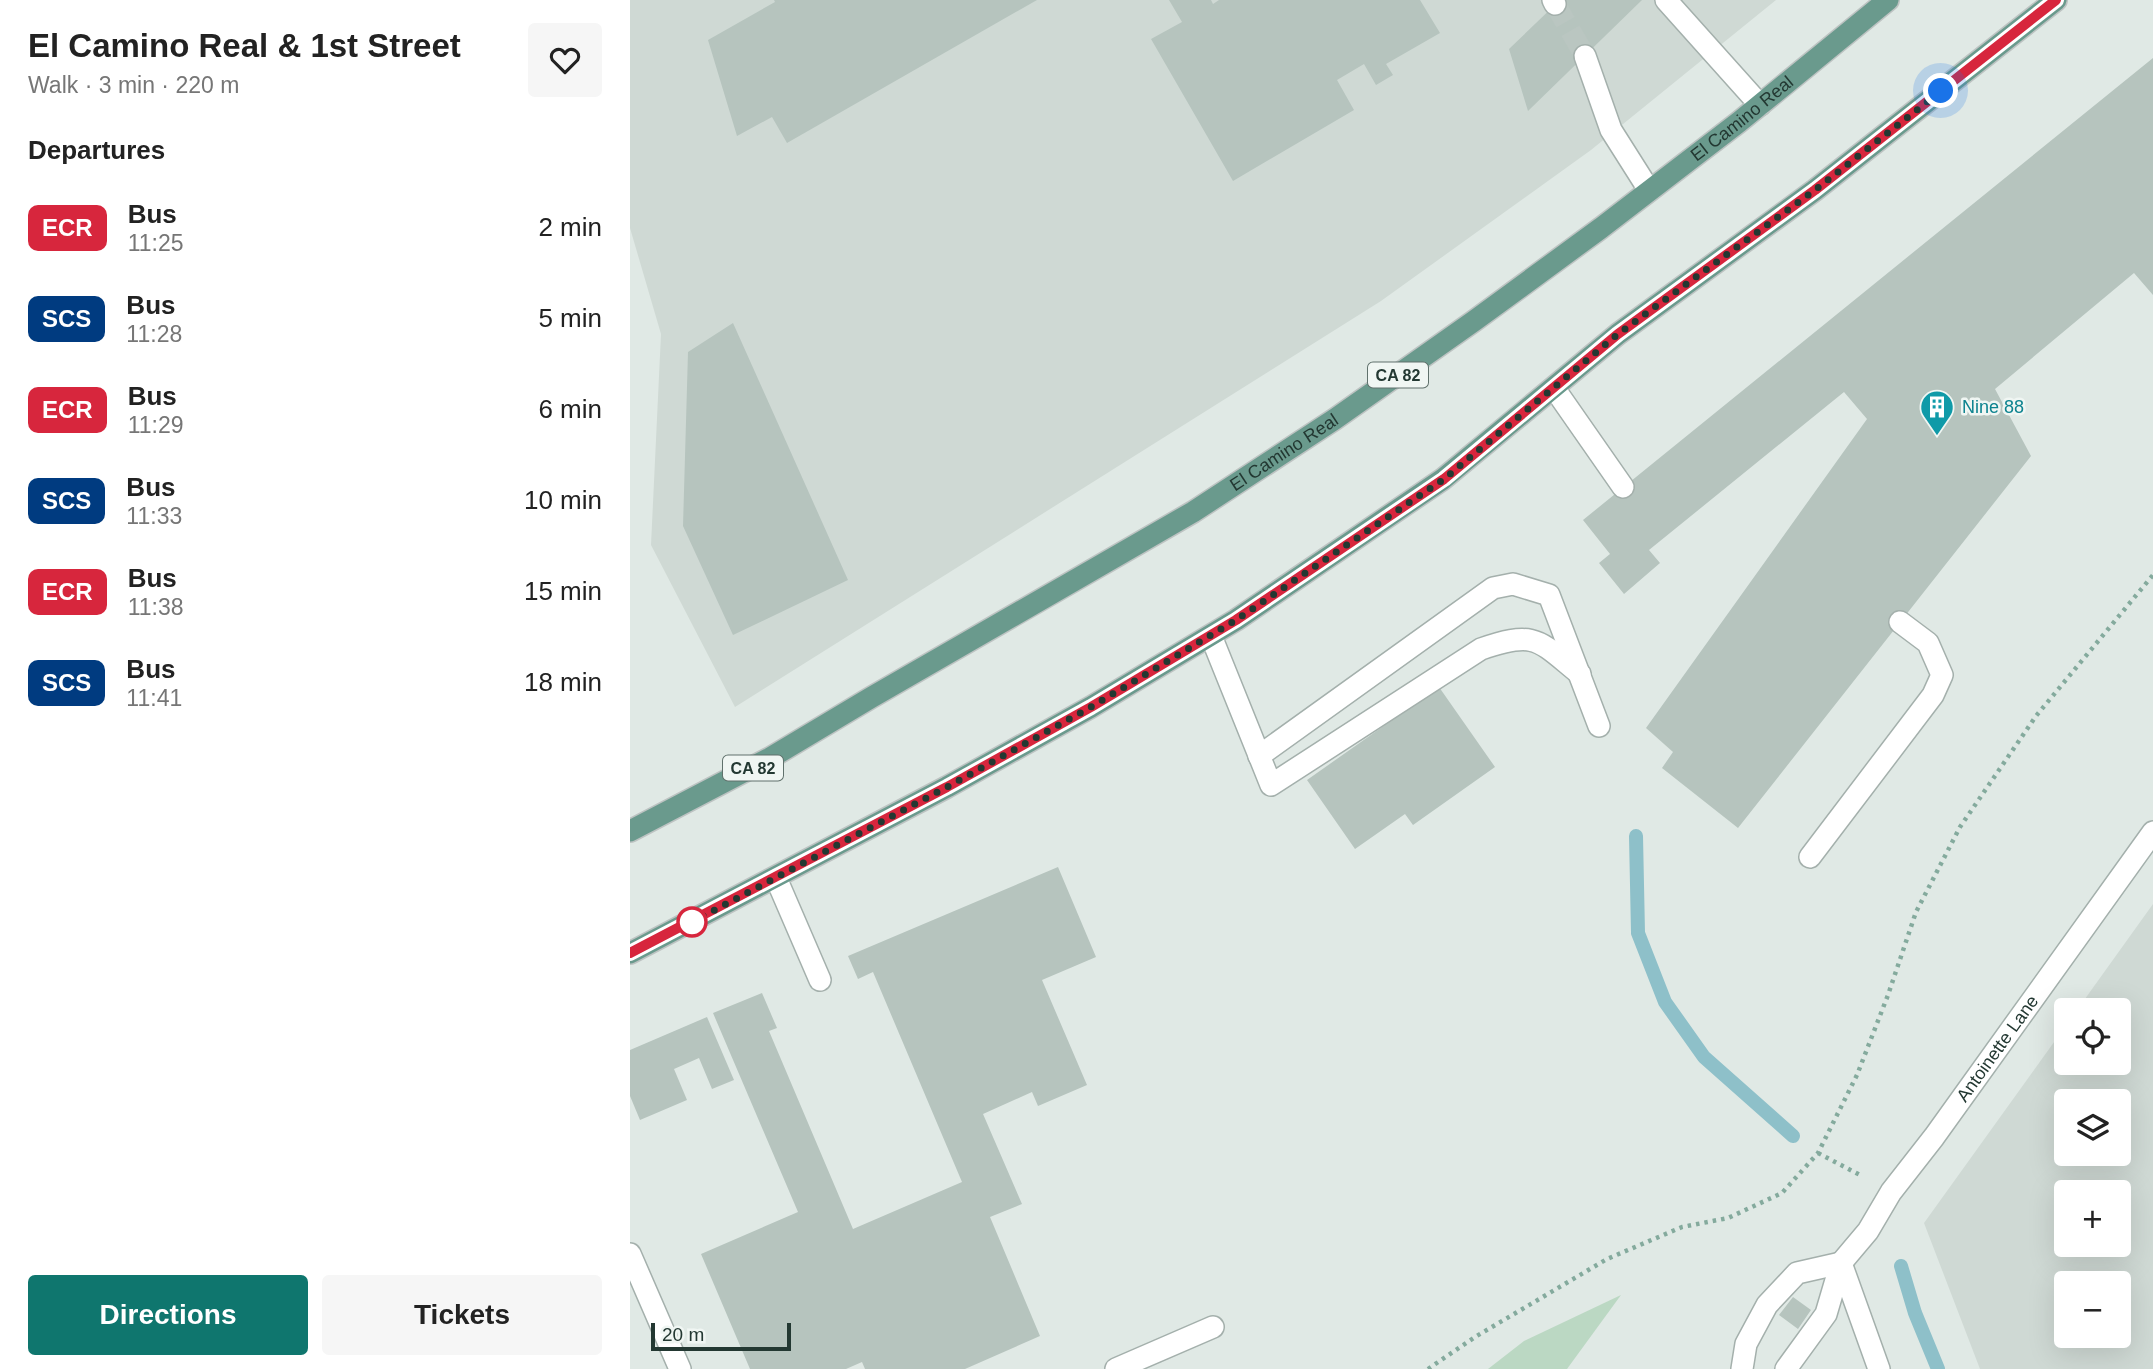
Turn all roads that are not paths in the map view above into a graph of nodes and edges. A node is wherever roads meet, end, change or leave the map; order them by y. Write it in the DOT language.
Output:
graph roads {
  1 [pos="1666,0"];
  2 [pos="1888,0"];
  3 [pos="2056,0"];
  4 [pos="1585,56"];
  5 [pos="1760,105"];
  6 [pos="1649,190"];
  7 [pos="1553,388"];
  8 [pos="1623,487"];
  9 [pos="1900,622"];
  10 [pos="1211,636"];
  11 [pos="1580,674"];
  12 [pos="1599,726"];
  13 [pos="1259,756"];
  14 [pos="630,831"];
  15 [pos="2153,832"];
  16 [pos="1810,857"];
  17 [pos="776,878"];
  18 [pos="630,953"];
  19 [pos="820,980"];
  20 [pos="630,1254"];
  21 [pos="1841,1263"];
  22 [pos="1213,1327"];
  23 [pos="680,1369"];
  24 [pos="1116,1369"];
  25 [pos="1742,1369"];
  26 [pos="1786,1369"];
  27 [pos="1879,1369"];
  1 -- 5 [label="street"];
  2 -- 5 [label="main road, El Camino Real / CA 82"];
  3 -- 7 [label="main road"];
  4 -- 6 [label="street"];
  5 -- 6 [label="main road, El Camino Real / CA 82"];
  6 -- 14 [label="main road, El Camino Real / CA 82"];
  7 -- 8 [label="street"];
  7 -- 10 [label="main road"];
  9 -- 16 [label="street"];
  10 -- 13 [label="street"];
  10 -- 17 [label="main road"];
  11 -- 12 [label="street"];
  11 -- 13 [label="street"];
  11 -- 13 [label="street"];
  15 -- 21 [label="street, Antoinette Lane"];
  17 -- 18 [label="main road"];
  17 -- 19 [label="street"];
  20 -- 23 [label="street"];
  21 -- 25 [label="street"];
  21 -- 26 [label="street, Antoinette Lane"];
  21 -- 27 [label="street"];
  22 -- 24 [label="street"];
}
